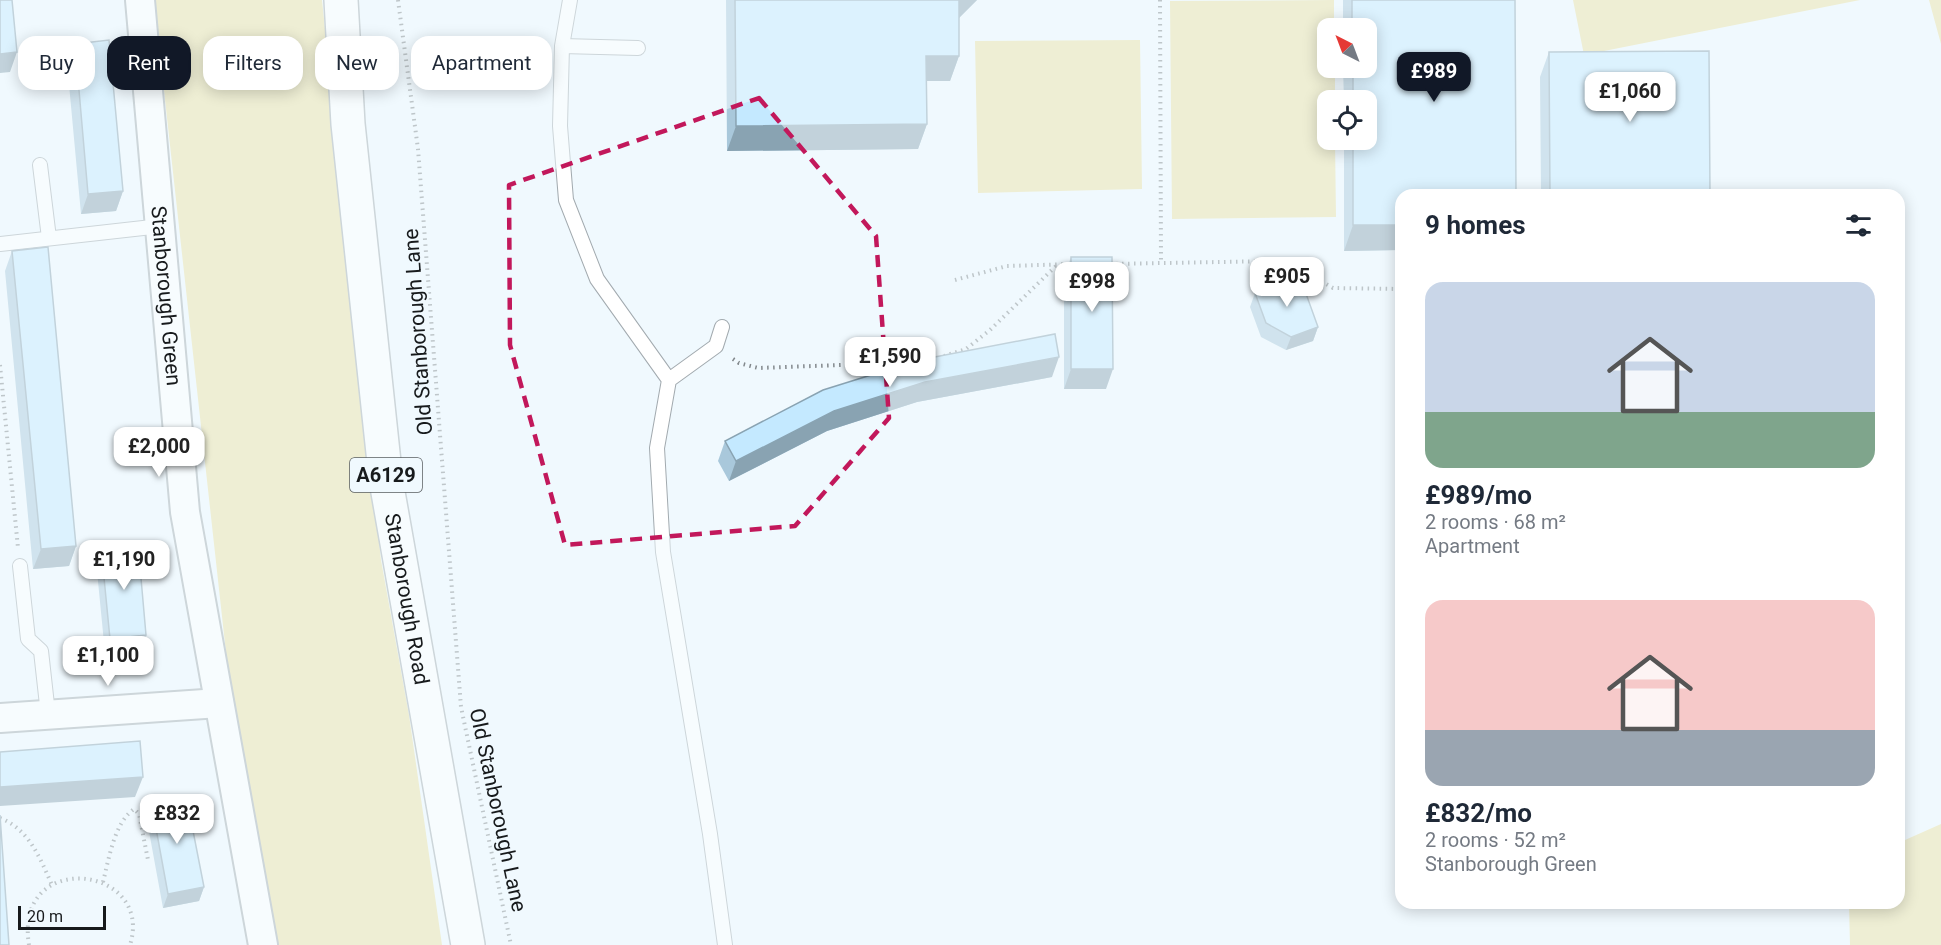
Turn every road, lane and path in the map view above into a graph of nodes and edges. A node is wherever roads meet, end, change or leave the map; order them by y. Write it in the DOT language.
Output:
graph roads {
  1 [pos="140,0"];
  2 [pos="341,0"];
  3 [pos="398,0"];
  4 [pos="570,0"];
  5 [pos="1160,0"];
  6 [pos="562,46"];
  7 [pos="638,48"];
  8 [pos="40,165"];
  9 [pos="161,226"];
  10 [pos="49,238"];
  11 [pos="0,244"];
  12 [pos="1161,263"];
  13 [pos="1080,264"];
  14 [pos="1103,264"];
  15 [pos="1057,265"];
  16 [pos="955,280"];
  17 [pos="1395,289"];
  18 [pos="722,327"];
  19 [pos="716,346"];
  20 [pos="0,365"];
  21 [pos="669,380"];
  22 [pos="20,566"];
  23 [pos="219,703"];
  24 [pos="48,714"];
  25 [pos="0,718"];
  26 [pos="0,818"];
  27 [pos="148,860"];
  28 [pos="103,882"];
  29 [pos="51,885"];
  30 [pos="29,945"];
  31 [pos="130,945"];
  32 [pos="263,945"];
  33 [pos="468,945"];
  34 [pos="511,945"];
  35 [pos="725,945"];
  1 -- 9 [label="street, Stanborough Green"];
  2 -- 33 [label="main road, Stanborough Road / A6129"];
  3 -- 34 [label="path, Old Stanborough Lane"];
  4 -- 6 [label="lane"];
  5 -- 12 [label="path"];
  6 -- 7 [label="lane"];
  6 -- 21 [label="lane"];
  8 -- 10 [label="lane"];
  9 -- 10 [label="lane"];
  9 -- 23 [label="street, Stanborough Green"];
  10 -- 11 [label="lane"];
  12 -- 14 [label="path"];
  12 -- 17 [label="path"];
  13 -- 15 [label="path"];
  15 -- 16 [label="path"];
  15 -- 19 [label="path"];
  18 -- 19 [label="lane"];
  19 -- 21 [label="lane"];
  20 -- 22 [label="path"];
  21 -- 35 [label="lane"];
  22 -- 24 [label="lane"];
  23 -- 24 [label="street"];
  23 -- 32 [label="street, Stanborough Green"];
  24 -- 25 [label="street"];
  26 -- 29 [label="path"];
  27 -- 28 [label="path"];
  28 -- 29 [label="path"];
  28 -- 31 [label="path"];
  29 -- 30 [label="path"];
}
